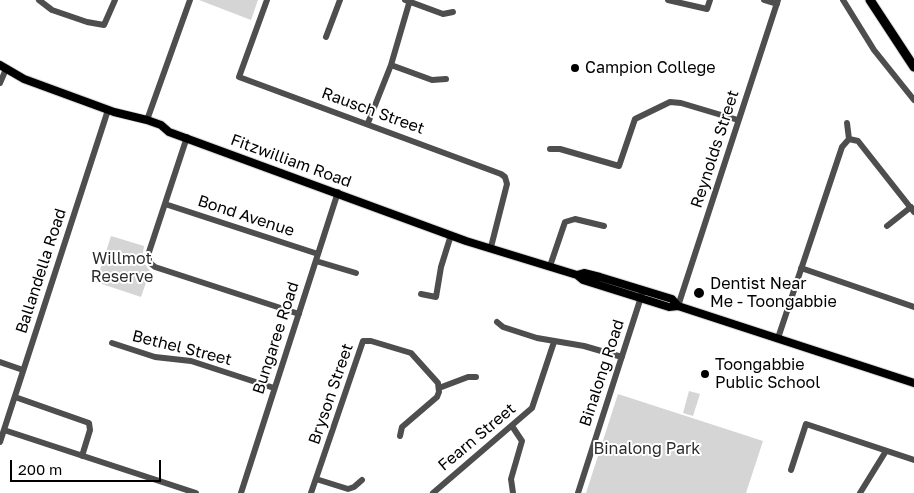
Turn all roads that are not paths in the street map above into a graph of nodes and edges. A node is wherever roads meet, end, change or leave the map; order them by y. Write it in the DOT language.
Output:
graph roads {
  1 [pos="39,0"];
  2 [pos="114,0"];
  3 [pos="190,0"];
  4 [pos="267,0"];
  5 [pos="340,0"];
  6 [pos="668,0"];
  7 [pos="710,0"];
  8 [pos="764,0"];
  9 [pos="844,0"];
  10 [pos="870,0"];
  11 [pos="408,1"];
  12 [pos="777,2"];
  13 [pos="452,12"];
  14 [pos="326,37"];
  15 [pos="391,65"];
  16 [pos="3,67"];
  17 [pos="914,67"];
  18 [pos="446,79"];
  19 [pos="0,83"];
  20 [pos="914,100"];
  21 [pos="108,110"];
  22 [pos="147,120"];
  23 [pos="738,120"];
  24 [pos="847,123"];
  25 [pos="368,124"];
  26 [pos="186,137"];
  27 [pos="849,139"];
  28 [pos="550,149"];
  29 [pos="338,192"];
  30 [pos="164,204"];
  31 [pos="912,210"];
  32 [pos="604,226"];
  33 [pos="887,226"];
  34 [pos="452,235"];
  35 [pos="491,247"];
  36 [pos="318,254"];
  37 [pos="316,261"];
  38 [pos="550,266"];
  39 [pos="801,268"];
  40 [pos="356,273"];
  41 [pos="421,294"];
  42 [pos="642,294"];
  43 [pos="678,306"];
  44 [pos="914,306"];
  45 [pos="299,314"];
  46 [pos="497,322"];
  47 [pos="778,338"];
  48 [pos="554,342"];
  49 [pos="112,343"];
  50 [pos="622,357"];
  51 [pos="0,362"];
  52 [pos="23,370"];
  53 [pos="476,377"];
  54 [pos="914,383"];
  55 [pos="274,388"];
  56 [pos="439,388"];
  57 [pos="15,397"];
  58 [pos="512,426"];
  59 [pos="4,430"];
  60 [pos="400,436"];
  61 [pos="0,442"];
  62 [pos="886,452"];
  63 [pos="82,456"];
  64 [pos="914,460"];
  65 [pos="791,470"];
  66 [pos="316,480"];
  67 [pos="362,480"];
  68 [pos="196,493"];
  69 [pos="241,493"];
  70 [pos="312,493"];
  71 [pos="433,493"];
  72 [pos="513,493"];
  73 [pos="578,493"];
  74 [pos="860,493"];
  1 -- 2 [label="street"];
  3 -- 22 [label="street"];
  4 -- 25 [label="street, Rausch Street"];
  5 -- 14 [label="street"];
  6 -- 7 [label="street"];
  8 -- 12 [label="street"];
  9 -- 20 [label="street"];
  10 -- 17 [label="highway"];
  11 -- 13 [label="street"];
  11 -- 15 [label="street"];
  12 -- 23 [label="street, Reynolds Street"];
  15 -- 18 [label="street"];
  15 -- 25 [label="street"];
  16 -- 19 [label="street"];
  16 -- 21 [label="main road, Fitzwilliam Road"];
  21 -- 22 [label="main road, Fitzwilliam Road"];
  21 -- 52 [label="street, Ballandella Road"];
  22 -- 26 [label="main road, Fitzwilliam Road"];
  23 -- 28 [label="street"];
  23 -- 43 [label="street, Reynolds Street"];
  24 -- 27 [label="street"];
  25 -- 35 [label="street, Rausch Street"];
  26 -- 29 [label="main road, Fitzwilliam Road"];
  26 -- 30 [label="street"];
  27 -- 31 [label="street"];
  27 -- 39 [label="street"];
  29 -- 34 [label="main road, Fitzwilliam Road"];
  29 -- 36 [label="street, Bungaree Road"];
  30 -- 36 [label="street, Bond Avenue"];
  30 -- 45 [label="street"];
  31 -- 33 [label="street"];
  32 -- 38 [label="street"];
  34 -- 35 [label="main road, Fitzwilliam Road"];
  34 -- 41 [label="street"];
  35 -- 38 [label="main road, Fitzwilliam Road"];
  36 -- 37 [label="street, Bungaree Road"];
  37 -- 40 [label="street"];
  37 -- 45 [label="street, Bungaree Road"];
  38 -- 42 [label="main road, Fitzwilliam Road"];
  39 -- 44 [label="street"];
  39 -- 47 [label="street"];
  42 -- 43 [label="main road, Fitzwilliam Road"];
  42 -- 50 [label="street, Binalong Road"];
  43 -- 47 [label="main road, Fitzwilliam Road"];
  45 -- 55 [label="street, Bungaree Road"];
  46 -- 48 [label="street"];
  47 -- 54 [label="main road, Fitzwilliam Road"];
  48 -- 50 [label="street"];
  48 -- 58 [label="street, Fearn Street"];
  49 -- 55 [label="street, Bethel Street"];
  50 -- 73 [label="street, Binalong Road"];
  51 -- 52 [label="street"];
  52 -- 57 [label="street, Ballandella Road"];
  53 -- 56 [label="street"];
  55 -- 69 [label="street, Bungaree Road"];
  56 -- 60 [label="street"];
  56 -- 66 [label="street, Bryson Street"];
  57 -- 59 [label="street, Ballandella Road"];
  57 -- 63 [label="street"];
  58 -- 71 [label="street, Fearn Street"];
  58 -- 72 [label="street"];
  59 -- 61 [label="street, Ballandella Road"];
  59 -- 63 [label="street"];
  62 -- 64 [label="street"];
  62 -- 65 [label="street"];
  62 -- 74 [label="street"];
  63 -- 68 [label="street"];
  66 -- 67 [label="street"];
  66 -- 70 [label="street, Bryson Street"];
}
